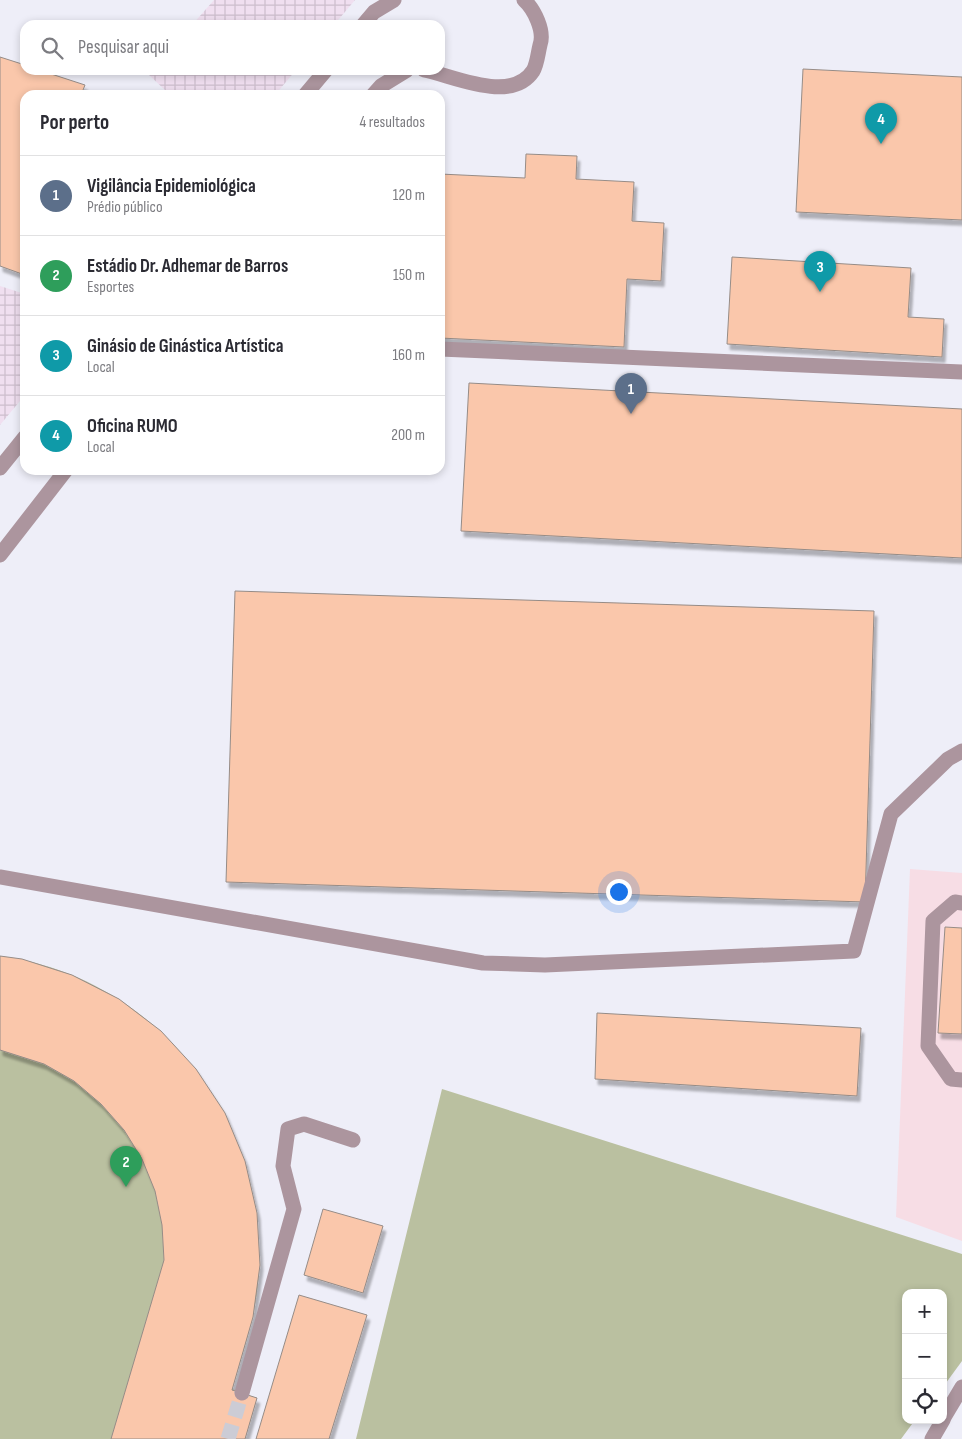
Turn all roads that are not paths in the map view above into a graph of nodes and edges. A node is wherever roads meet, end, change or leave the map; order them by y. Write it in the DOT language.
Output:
graph roads {
  1 [pos="394,0"];
  2 [pos="524,0"];
  3 [pos="367,20"];
  4 [pos="445,74"];
  5 [pos="322,75"];
  6 [pos="399,75"];
  7 [pos="309,90"];
  8 [pos="377,90"];
  9 [pos="445,349"];
  10 [pos="960,372"];
  11 [pos="20,443"];
  12 [pos="0,468"];
  13 [pos="62,475"];
  14 [pos="0,555"];
  15 [pos="962,751"];
  16 [pos="0,878"];
  17 [pos="962,903"];
  18 [pos="962,1080"];
  19 [pos="353,1140"];
  20 [pos="242,1393"];
  21 [pos="960,1393"];
  22 [pos="947,1414"];
  23 [pos="941,1424"];
  24 [pos="932,1439"];
  1 -- 3 [label="street"];
  2 -- 4 [label="street"];
  5 -- 7 [label="street"];
  6 -- 8 [label="street"];
  9 -- 10 [label="street"];
  11 -- 12 [label="street"];
  13 -- 14 [label="street"];
  15 -- 16 [label="street"];
  17 -- 18 [label="street"];
  19 -- 20 [label="street"];
  21 -- 22 [label="street"];
  23 -- 24 [label="street"];
}
